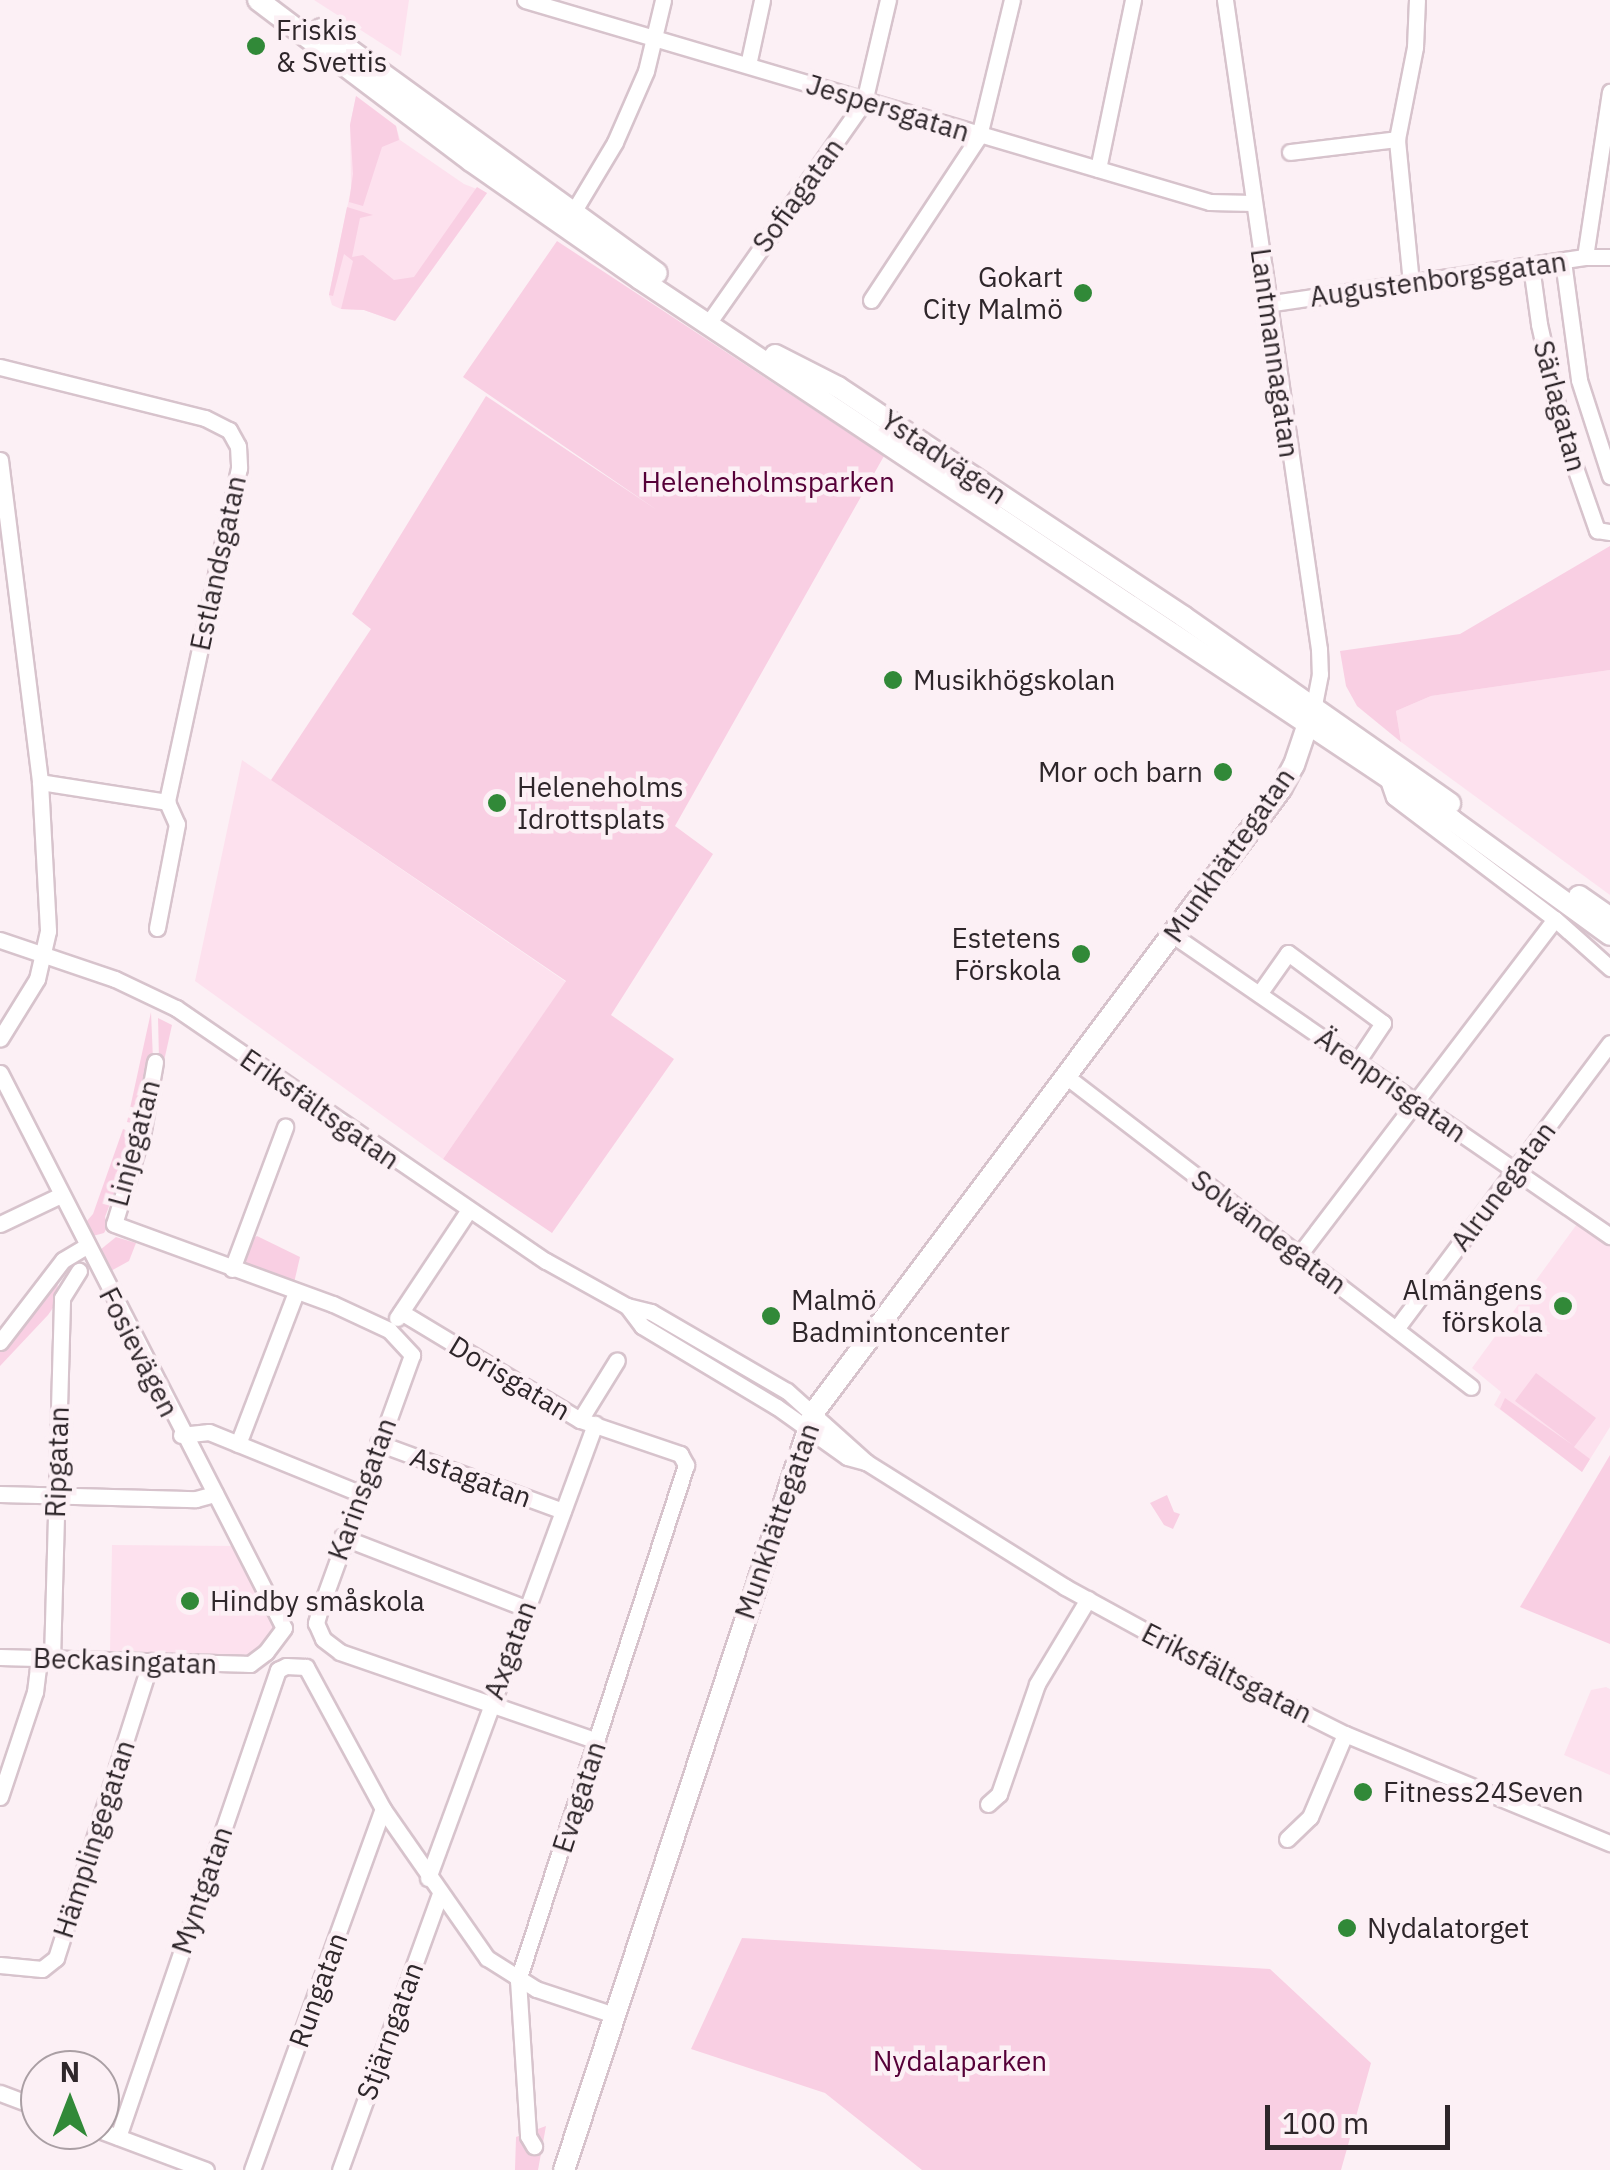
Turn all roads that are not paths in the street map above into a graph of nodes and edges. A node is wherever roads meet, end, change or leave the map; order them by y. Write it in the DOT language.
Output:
graph roads {
  1 [pos="258,0"];
  2 [pos="277,0"];
  3 [pos="524,0"];
  4 [pos="664,0"];
  5 [pos="762,0"];
  6 [pos="888,0"];
  7 [pos="1012,0"];
  8 [pos="1133,0"];
  9 [pos="1225,0"];
  10 [pos="1417,0"];
  11 [pos="655,41"];
  12 [pos="748,65"];
  13 [pos="1610,92"];
  14 [pos="864,102"];
  15 [pos="979,136"];
  16 [pos="1397,140"];
  17 [pos="1290,152"];
  18 [pos="1098,169"];
  19 [pos="1253,204"];
  20 [pos="568,220"];
  21 [pos="1585,257"];
  22 [pos="1610,257"];
  23 [pos="1563,262"];
  24 [pos="1532,266"];
  25 [pos="1411,283"];
  26 [pos="871,300"];
  27 [pos="1266,304"];
  28 [pos="711,320"];
  29 [pos="0,367"];
  30 [pos="0,460"];
  31 [pos="1610,476"];
  32 [pos="1610,532"];
  33 [pos="1311,715"];
  34 [pos="1387,777"];
  35 [pos="40,782"];
  36 [pos="167,802"];
  37 [pos="1555,918"];
  38 [pos="1610,918"];
  39 [pos="157,928"];
  40 [pos="1173,935"];
  41 [pos="1610,935"];
  42 [pos="0,940"];
  43 [pos="44,955"];
  44 [pos="1610,968"];
  45 [pos="1259,994"];
  46 [pos="0,1039"];
  47 [pos="1610,1043"];
  48 [pos="155,1062"];
  49 [pos="1357,1062"];
  50 [pos="0,1073"];
  51 [pos="1067,1077"];
  52 [pos="1415,1102"];
  53 [pos="285,1127"];
  54 [pos="1514,1170"];
  55 [pos="62,1196"];
  56 [pos="468,1212"];
  57 [pos="0,1224"];
  58 [pos="1610,1236"];
  59 [pos="85,1247"];
  60 [pos="1299,1254"];
  61 [pos="232,1269"];
  62 [pos="79,1271"];
  63 [pos="296,1292"];
  64 [pos="402,1312"];
  65 [pos="424,1326"];
  66 [pos="1396,1329"];
  67 [pos="390,1330"];
  68 [pos="0,1342"];
  69 [pos="412,1356"];
  70 [pos="617,1360"];
  71 [pos="1471,1386"];
  72 [pos="811,1420"];
  73 [pos="587,1422"];
  74 [pos="181,1435"];
  75 [pos="378,1443"];
  76 [pos="238,1444"];
  77 [pos="680,1454"];
  78 [pos="359,1493"];
  79 [pos="0,1494"];
  80 [pos="215,1494"];
  81 [pos="56,1496"];
  82 [pos="563,1511"];
  83 [pos="342,1537"];
  84 [pos="1088,1599"];
  85 [pos="525,1608"];
  86 [pos="0,1658"];
  87 [pos="46,1658"];
  88 [pos="150,1661"];
  89 [pos="250,1664"];
  90 [pos="491,1706"];
  91 [pos="1345,1734"];
  92 [pos="597,1741"];
  93 [pos="5,1766"];
  94 [pos="0,1797"];
  95 [pos="988,1804"];
  96 [pos="383,1809"];
  97 [pos="1287,1840"];
  98 [pos="1610,1843"];
  99 [pos="428,1878"];
  100 [pos="440,1893"];
  101 [pos="0,1965"];
  102 [pos="518,1980"];
  103 [pos="614,2014"];
  104 [pos="120,2131"];
  105 [pos="120,2138"];
  106 [pos="534,2146"];
  107 [pos="206,2170"];
  108 [pos="252,2170"];
  109 [pos="340,2170"];
  110 [pos="564,2170"];
  1 -- 20 [label="main road, Ystadvägen"];
  2 -- 20 [label="main road, Ystadvägen"];
  3 -- 11 [label="street, Jespersgatan"];
  4 -- 11 [label="street"];
  5 -- 12 [label="street"];
  6 -- 14 [label="street, Sofiagatan"];
  7 -- 15 [label="street"];
  8 -- 18 [label="street"];
  9 -- 19 [label="street, Lantmannagatan"];
  10 -- 16 [label="street"];
  11 -- 12 [label="street, Jespersgatan"];
  11 -- 20 [label="street"];
  12 -- 14 [label="street, Jespersgatan"];
  13 -- 21 [label="street"];
  14 -- 15 [label="street, Jespersgatan"];
  14 -- 28 [label="street, Sofiagatan"];
  15 -- 18 [label="street, Jespersgatan"];
  15 -- 26 [label="street"];
  16 -- 17 [label="street"];
  16 -- 25 [label="street"];
  18 -- 19 [label="street, Jespersgatan"];
  19 -- 27 [label="street, Lantmannagatan"];
  20 -- 28 [label="main road, Ystadvägen"];
  21 -- 22 [label="street, Augustenborgsgatan"];
  21 -- 23 [label="street, Augustenborgsgatan"];
  23 -- 24 [label="street, Augustenborgsgatan"];
  23 -- 31 [label="street, Särlagatan"];
  24 -- 25 [label="street, Augustenborgsgatan"];
  24 -- 32 [label="street, Särlagatan"];
  25 -- 27 [label="street, Augustenborgsgatan"];
  27 -- 33 [label="street, Lantmannagatan"];
  28 -- 33 [label="main road, Ystadvägen"];
  29 -- 36 [label="street, Estlandsgatan"];
  30 -- 35 [label="street"];
  33 -- 34 [label="main road, Ystadvägen"];
  33 -- 38 [label="main road, Ystadvägen"];
  33 -- 40 [label="main road, Munkhättegatan"];
  34 -- 37 [label="street, Ystadvägen"];
  34 -- 41 [label="main road, Ystadvägen"];
  35 -- 36 [label="street"];
  35 -- 43 [label="street"];
  36 -- 39 [label="street, Estlandsgatan"];
  37 -- 44 [label="street, Ystadvägen"];
  37 -- 52 [label="street"];
  40 -- 45 [label="street, Ärenprisgatan"];
  40 -- 51 [label="main road, Munkhättegatan"];
  42 -- 43 [label="street, Eriksfältsgatan"];
  43 -- 46 [label="street"];
  43 -- 56 [label="street, Eriksfältsgatan"];
  45 -- 49 [label="street, Ärenprisgatan"];
  45 -- 49 [label="street"];
  47 -- 54 [label="street, Alrunegatan"];
  48 -- 61 [label="street, Linjegatan"];
  49 -- 52 [label="street, Ärenprisgatan"];
  50 -- 55 [label="street, Fosievägen"];
  51 -- 60 [label="street, Solvändegatan"];
  51 -- 72 [label="main road, Munkhättegatan"];
  52 -- 54 [label="street, Ärenprisgatan"];
  52 -- 60 [label="street"];
  53 -- 61 [label="street"];
  54 -- 58 [label="street, Ärenprisgatan"];
  54 -- 66 [label="street, Alrunegatan"];
  55 -- 57 [label="street"];
  55 -- 59 [label="street, Fosievägen"];
  56 -- 64 [label="street"];
  56 -- 72 [label="street, Eriksfältsgatan"];
  59 -- 68 [label="street"];
  59 -- 74 [label="street, Fosievägen"];
  60 -- 66 [label="street, Solvändegatan"];
  61 -- 63 [label="street"];
  62 -- 81 [label="street, Ripgatan"];
  63 -- 67 [label="street"];
  63 -- 76 [label="street"];
  64 -- 65 [label="street, Dorisgatan"];
  64 -- 67 [label="street"];
  65 -- 69 [label="street, Karinsgatan"];
  65 -- 73 [label="street, Dorisgatan"];
  66 -- 71 [label="street, Solvändegatan"];
  67 -- 69 [label="street"];
  69 -- 75 [label="street, Karinsgatan"];
  70 -- 73 [label="street, Axgatan"];
  72 -- 84 [label="street, Eriksfältsgatan"];
  72 -- 103 [label="main road, Munkhättegatan"];
  73 -- 77 [label="street, Dorisgatan"];
  73 -- 82 [label="street, Axgatan"];
  74 -- 76 [label="street"];
  74 -- 80 [label="street, Fosievägen"];
  75 -- 78 [label="street, Karinsgatan"];
  75 -- 82 [label="street, Astagatan"];
  76 -- 78 [label="street"];
  77 -- 92 [label="street, Evagatan"];
  78 -- 83 [label="street, Karinsgatan"];
  79 -- 81 [label="street"];
  80 -- 81 [label="street"];
  80 -- 89 [label="street, Fosievägen"];
  81 -- 87 [label="street, Ripgatan"];
  82 -- 85 [label="street, Axgatan"];
  83 -- 85 [label="street"];
  83 -- 90 [label="street, Karinsgatan"];
  84 -- 91 [label="street, Eriksfältsgatan"];
  84 -- 95 [label="street"];
  85 -- 90 [label="street, Axgatan"];
  86 -- 87 [label="street, Beckasingatan"];
  87 -- 88 [label="street, Beckasingatan"];
  87 -- 93 [label="street, Ripgatan"];
  88 -- 89 [label="street, Beckasingatan"];
  88 -- 101 [label="street, Hämplingegatan"];
  90 -- 92 [label="street"];
  90 -- 99 [label="street, Axgatan"];
  91 -- 97 [label="street"];
  91 -- 98 [label="street, Eriksfältsgatan"];
  92 -- 102 [label="street, Evagatan"];
  93 -- 94 [label="street, Ripgatan"];
  96 -- 99 [label="street"];
  96 -- 104 [label="street, Myntgatan"];
  96 -- 108 [label="street, Rungatan"];
  99 -- 100 [label="street"];
  100 -- 102 [label="street"];
  100 -- 109 [label="street, Stjärngatan"];
  102 -- 103 [label="street"];
  102 -- 106 [label="street, Evagatan"];
  103 -- 110 [label="main road, Munkhättegatan"];
  105 -- 107 [label="street"];
}
